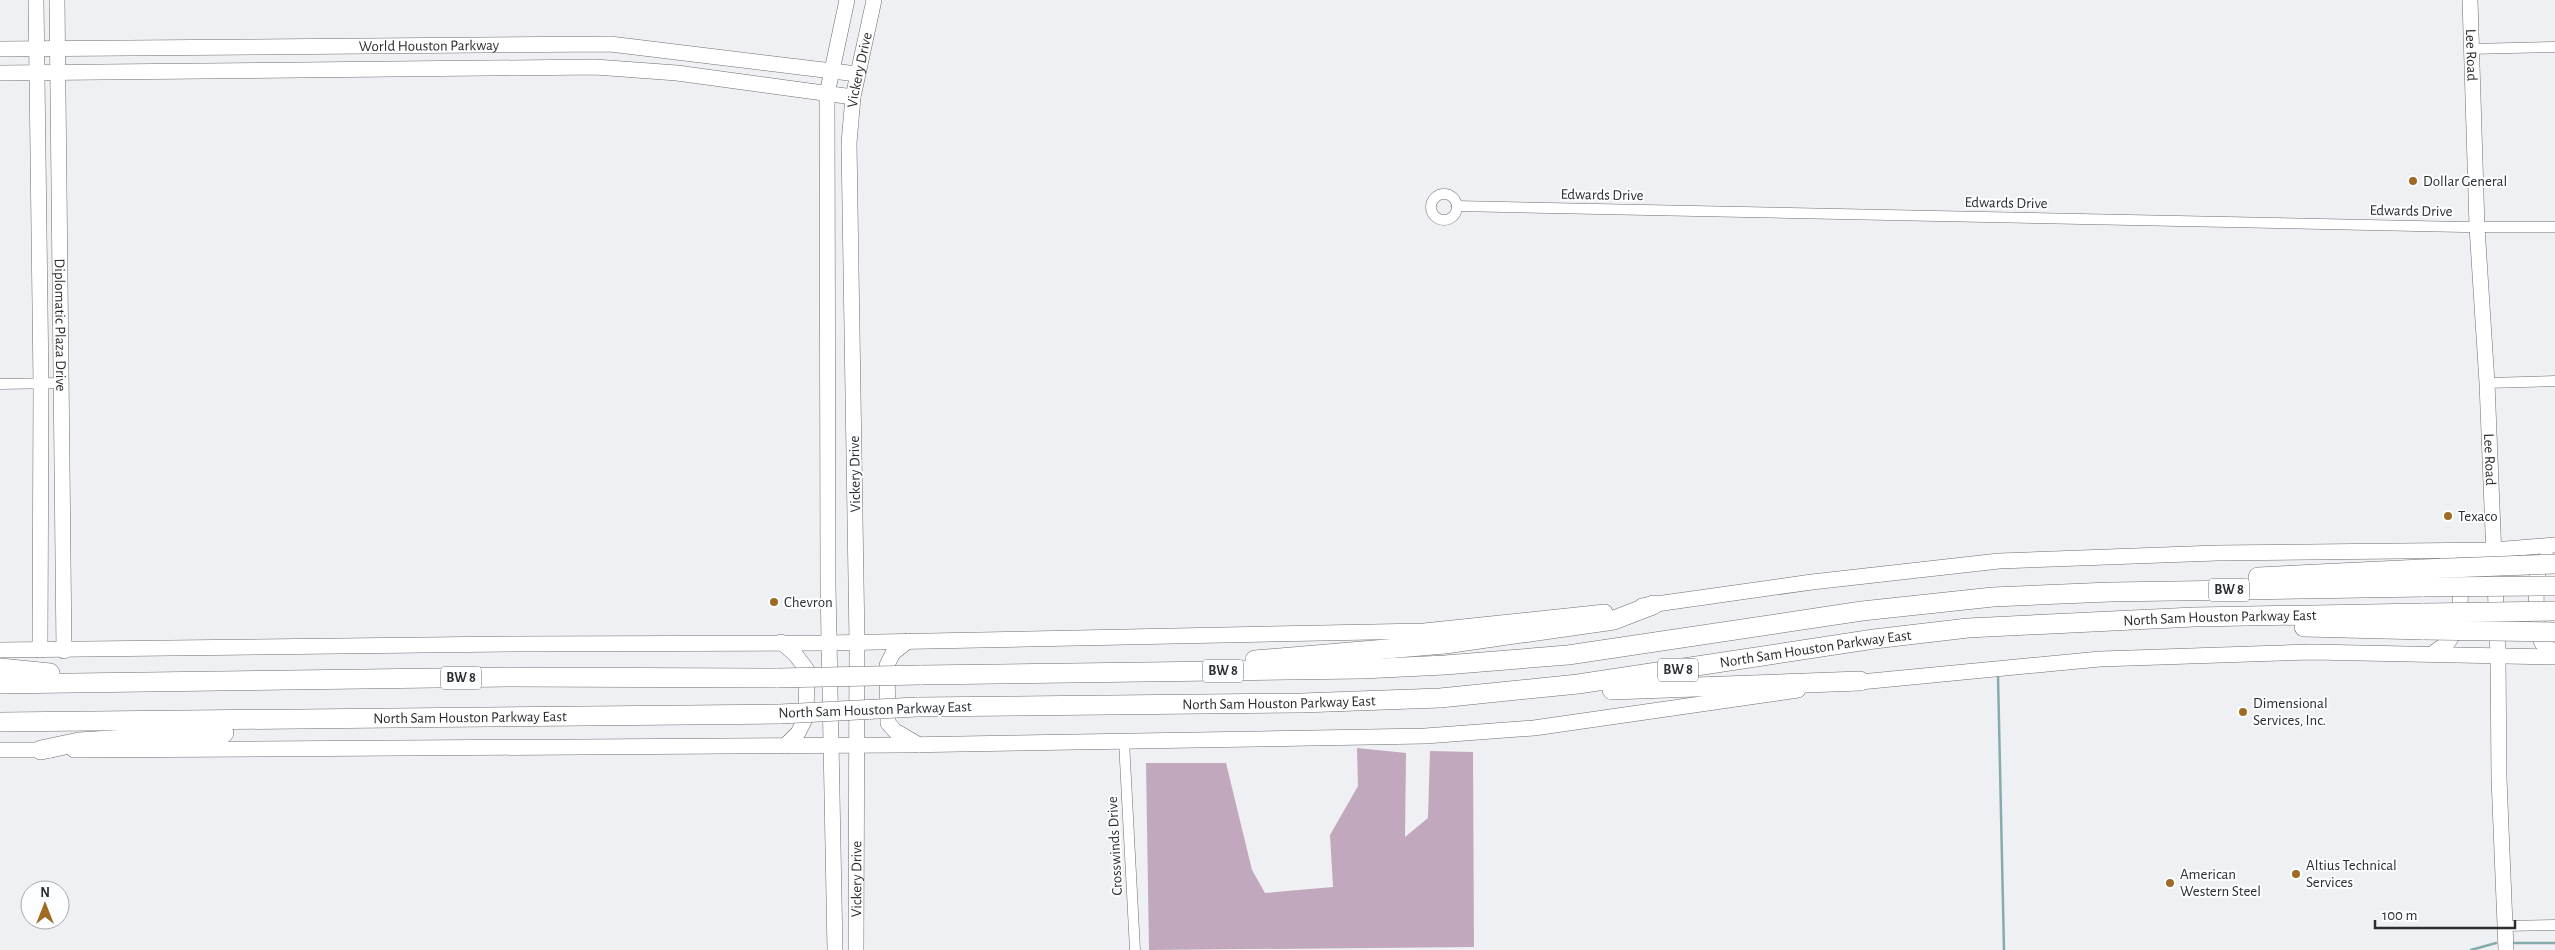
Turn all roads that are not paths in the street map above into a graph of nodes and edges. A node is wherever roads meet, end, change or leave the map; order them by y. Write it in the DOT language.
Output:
graph roads {
  1 [pos="36,0"];
  2 [pos="57,0"];
  3 [pos="847,0"];
  4 [pos="874,0"];
  5 [pos="2470,0"];
  6 [pos="541,44"];
  7 [pos="367,45"];
  8 [pos="212,46"];
  9 [pos="57,47"];
  10 [pos="2555,47"];
  11 [pos="36,48"];
  12 [pos="2471,48"];
  13 [pos="0,49"];
  14 [pos="680,51"];
  15 [pos="541,66"];
  16 [pos="368,68"];
  17 [pos="213,70"];
  18 [pos="832,71"];
  19 [pos="0,72"];
  20 [pos="38,72"];
  21 [pos="57,72"];
  22 [pos="677,73"];
  23 [pos="857,74"];
  24 [pos="827,94"];
  25 [pos="852,97"];
  26 [pos="1457,206"];
  27 [pos="852,208"];
  28 [pos="828,209"];
  29 [pos="2555,226"];
  30 [pos="2477,227"];
  31 [pos="827,349"];
  32 [pos="854,349"];
  33 [pos="2555,382"];
  34 [pos="40,383"];
  35 [pos="62,383"];
  36 [pos="2487,383"];
  37 [pos="0,384"];
  38 [pos="2555,545"];
  39 [pos="2493,550"];
  40 [pos="2430,551"];
  41 [pos="2555,555"];
  42 [pos="2555,564"];
  43 [pos="2423,578"];
  44 [pos="2555,586"];
  45 [pos="1653,605"];
  46 [pos="2555,611"];
  47 [pos="2424,622"];
  48 [pos="2555,632"];
  49 [pos="908,641"];
  50 [pos="781,642"];
  51 [pos="857,642"];
  52 [pos="828,643"];
  53 [pos="0,650"];
  54 [pos="40,650"];
  55 [pos="64,651"];
  56 [pos="2555,651"];
  57 [pos="2432,654"];
  58 [pos="2498,656"];
  59 [pos="2555,657"];
  60 [pos="0,668"];
  61 [pos="1116,673"];
  62 [pos="145,681"];
  63 [pos="1860,681"];
  64 [pos="0,684"];
  65 [pos="1481,695"];
  66 [pos="537,718"];
  67 [pos="0,722"];
  68 [pos="1124,741"];
  69 [pos="856,744"];
  70 [pos="919,744"];
  71 [pos="832,745"];
  72 [pos="785,746"];
  73 [pos="0,750"];
  74 [pos="41,750"];
  75 [pos="835,911"];
  76 [pos="856,912"];
  77 [pos="2555,925"];
  78 [pos="2505,926"];
  79 [pos="835,950"];
  80 [pos="856,950"];
  81 [pos="1135,950"];
  82 [pos="2506,950"];
  1 -- 11 [label="main road, Diplomatic Plaza Drive"];
  2 -- 9 [label="main road, Diplomatic Plaza Drive"];
  3 -- 18 [label="main road, Vickery Drive"];
  4 -- 23 [label="main road, Vickery Drive"];
  5 -- 12 [label="main road, Lee Road"];
  6 -- 7 [label="main road, World Houston Parkway"];
  6 -- 14 [label="main road, World Houston Parkway"];
  6 -- 15 [label="main road"];
  7 -- 8 [label="main road, World Houston Parkway"];
  7 -- 16 [label="main road"];
  8 -- 9 [label="main road, World Houston Parkway"];
  8 -- 17 [label="main road"];
  9 -- 11 [label="main road, World Houston Parkway"];
  9 -- 21 [label="main road, Diplomatic Plaza Drive"];
  10 -- 12 [label="street"];
  11 -- 13 [label="main road, World Houston Parkway"];
  11 -- 20 [label="main road, Diplomatic Plaza Drive"];
  12 -- 30 [label="main road, Lee Road"];
  14 -- 18 [label="main road, World Houston Parkway"];
  14 -- 22 [label="main road"];
  15 -- 16 [label="main road, World Houston Parkway"];
  15 -- 22 [label="main road, World Houston Parkway"];
  16 -- 17 [label="main road, World Houston Parkway"];
  17 -- 21 [label="main road, World Houston Parkway"];
  18 -- 23 [label="main road, World Houston Parkway"];
  18 -- 24 [label="main road, Vickery Drive"];
  19 -- 20 [label="main road, World Houston Parkway"];
  20 -- 21 [label="main road, World Houston Parkway"];
  20 -- 34 [label="main road, Diplomatic Plaza Drive"];
  21 -- 35 [label="main road, Diplomatic Plaza Drive"];
  22 -- 24 [label="main road, World Houston Parkway"];
  23 -- 25 [label="main road, Vickery Drive"];
  24 -- 25 [label="main road, World Houston Parkway"];
  24 -- 28 [label="main road, Vickery Drive"];
  25 -- 27 [label="main road, Vickery Drive"];
  26 -- 30 [label="street, Edwards Drive"];
  27 -- 28 [label="main road"];
  27 -- 32 [label="main road, Vickery Drive"];
  28 -- 31 [label="main road, Vickery Drive"];
  29 -- 30 [label="street, Edwards Drive"];
  30 -- 36 [label="main road, Lee Road"];
  31 -- 32 [label="main road"];
  31 -- 52 [label="main road, Vickery Drive"];
  32 -- 51 [label="main road, Vickery Drive"];
  33 -- 36 [label="street"];
  34 -- 35 [label="street"];
  34 -- 37 [label="street"];
  34 -- 54 [label="main road, Diplomatic Plaza Drive"];
  35 -- 55 [label="main road, Diplomatic Plaza Drive"];
  36 -- 39 [label="main road, Lee Road"];
  38 -- 39 [label="main road"];
  39 -- 40 [label="main road"];
  39 -- 58 [label="main road, Lee Road"];
  40 -- 45 [label="main road"];
  40 -- 57 [label="main road"];
  41 -- 56 [label="main road"];
  42 -- 43 [label="highway, bridge"];
  43 -- 44 [label="highway, North Sam Houston Parkway East / BW 8, bridge"];
  43 -- 61 [label="highway, North Sam Houston Parkway East / BW 8"];
  45 -- 49 [label="main road"];
  45 -- 61 [label="highway"];
  46 -- 47 [label="highway, North Sam Houston Parkway East / BW 8, bridge"];
  47 -- 48 [label="highway, bridge"];
  47 -- 65 [label="highway, North Sam Houston Parkway East / BW 8"];
  49 -- 51 [label="main road"];
  49 -- 70 [label="main road"];
  50 -- 52 [label="main road"];
  50 -- 55 [label="main road"];
  50 -- 72 [label="main road"];
  51 -- 52 [label="main road"];
  51 -- 69 [label="main road, Vickery Drive"];
  52 -- 71 [label="main road, Vickery Drive"];
  53 -- 54 [label="main road"];
  54 -- 55 [label="main road"];
  57 -- 58 [label="main road, North Sam Houston Parkway East"];
  57 -- 63 [label="main road, North Sam Houston Parkway East"];
  58 -- 59 [label="main road, North Sam Houston Parkway East"];
  58 -- 78 [label="main road, Lee Road"];
  60 -- 62 [label="highway"];
  61 -- 62 [label="highway, North Sam Houston Parkway East / BW 8, bridge"];
  62 -- 64 [label="highway, North Sam Houston Parkway East / BW 8"];
  63 -- 65 [label="highway"];
  63 -- 68 [label="main road, North Sam Houston Parkway East"];
  65 -- 66 [label="highway, North Sam Houston Parkway East / BW 8, bridge"];
  66 -- 67 [label="highway, North Sam Houston Parkway East / BW 8"];
  66 -- 74 [label="highway"];
  68 -- 70 [label="main road, North Sam Houston Parkway East"];
  68 -- 81 [label="street, Crosswinds Drive"];
  69 -- 70 [label="main road, North Sam Houston Parkway East"];
  69 -- 71 [label="main road, North Sam Houston Parkway East"];
  69 -- 76 [label="main road, Vickery Drive"];
  71 -- 72 [label="main road, North Sam Houston Parkway East"];
  71 -- 75 [label="main road, Vickery Drive"];
  72 -- 74 [label="main road, North Sam Houston Parkway East"];
  73 -- 74 [label="main road, North Sam Houston Parkway East"];
  75 -- 76 [label="main road"];
  75 -- 79 [label="main road, Vickery Drive"];
  76 -- 80 [label="main road, Vickery Drive"];
  77 -- 78 [label="street"];
  78 -- 82 [label="main road, Lee Road"];
}
